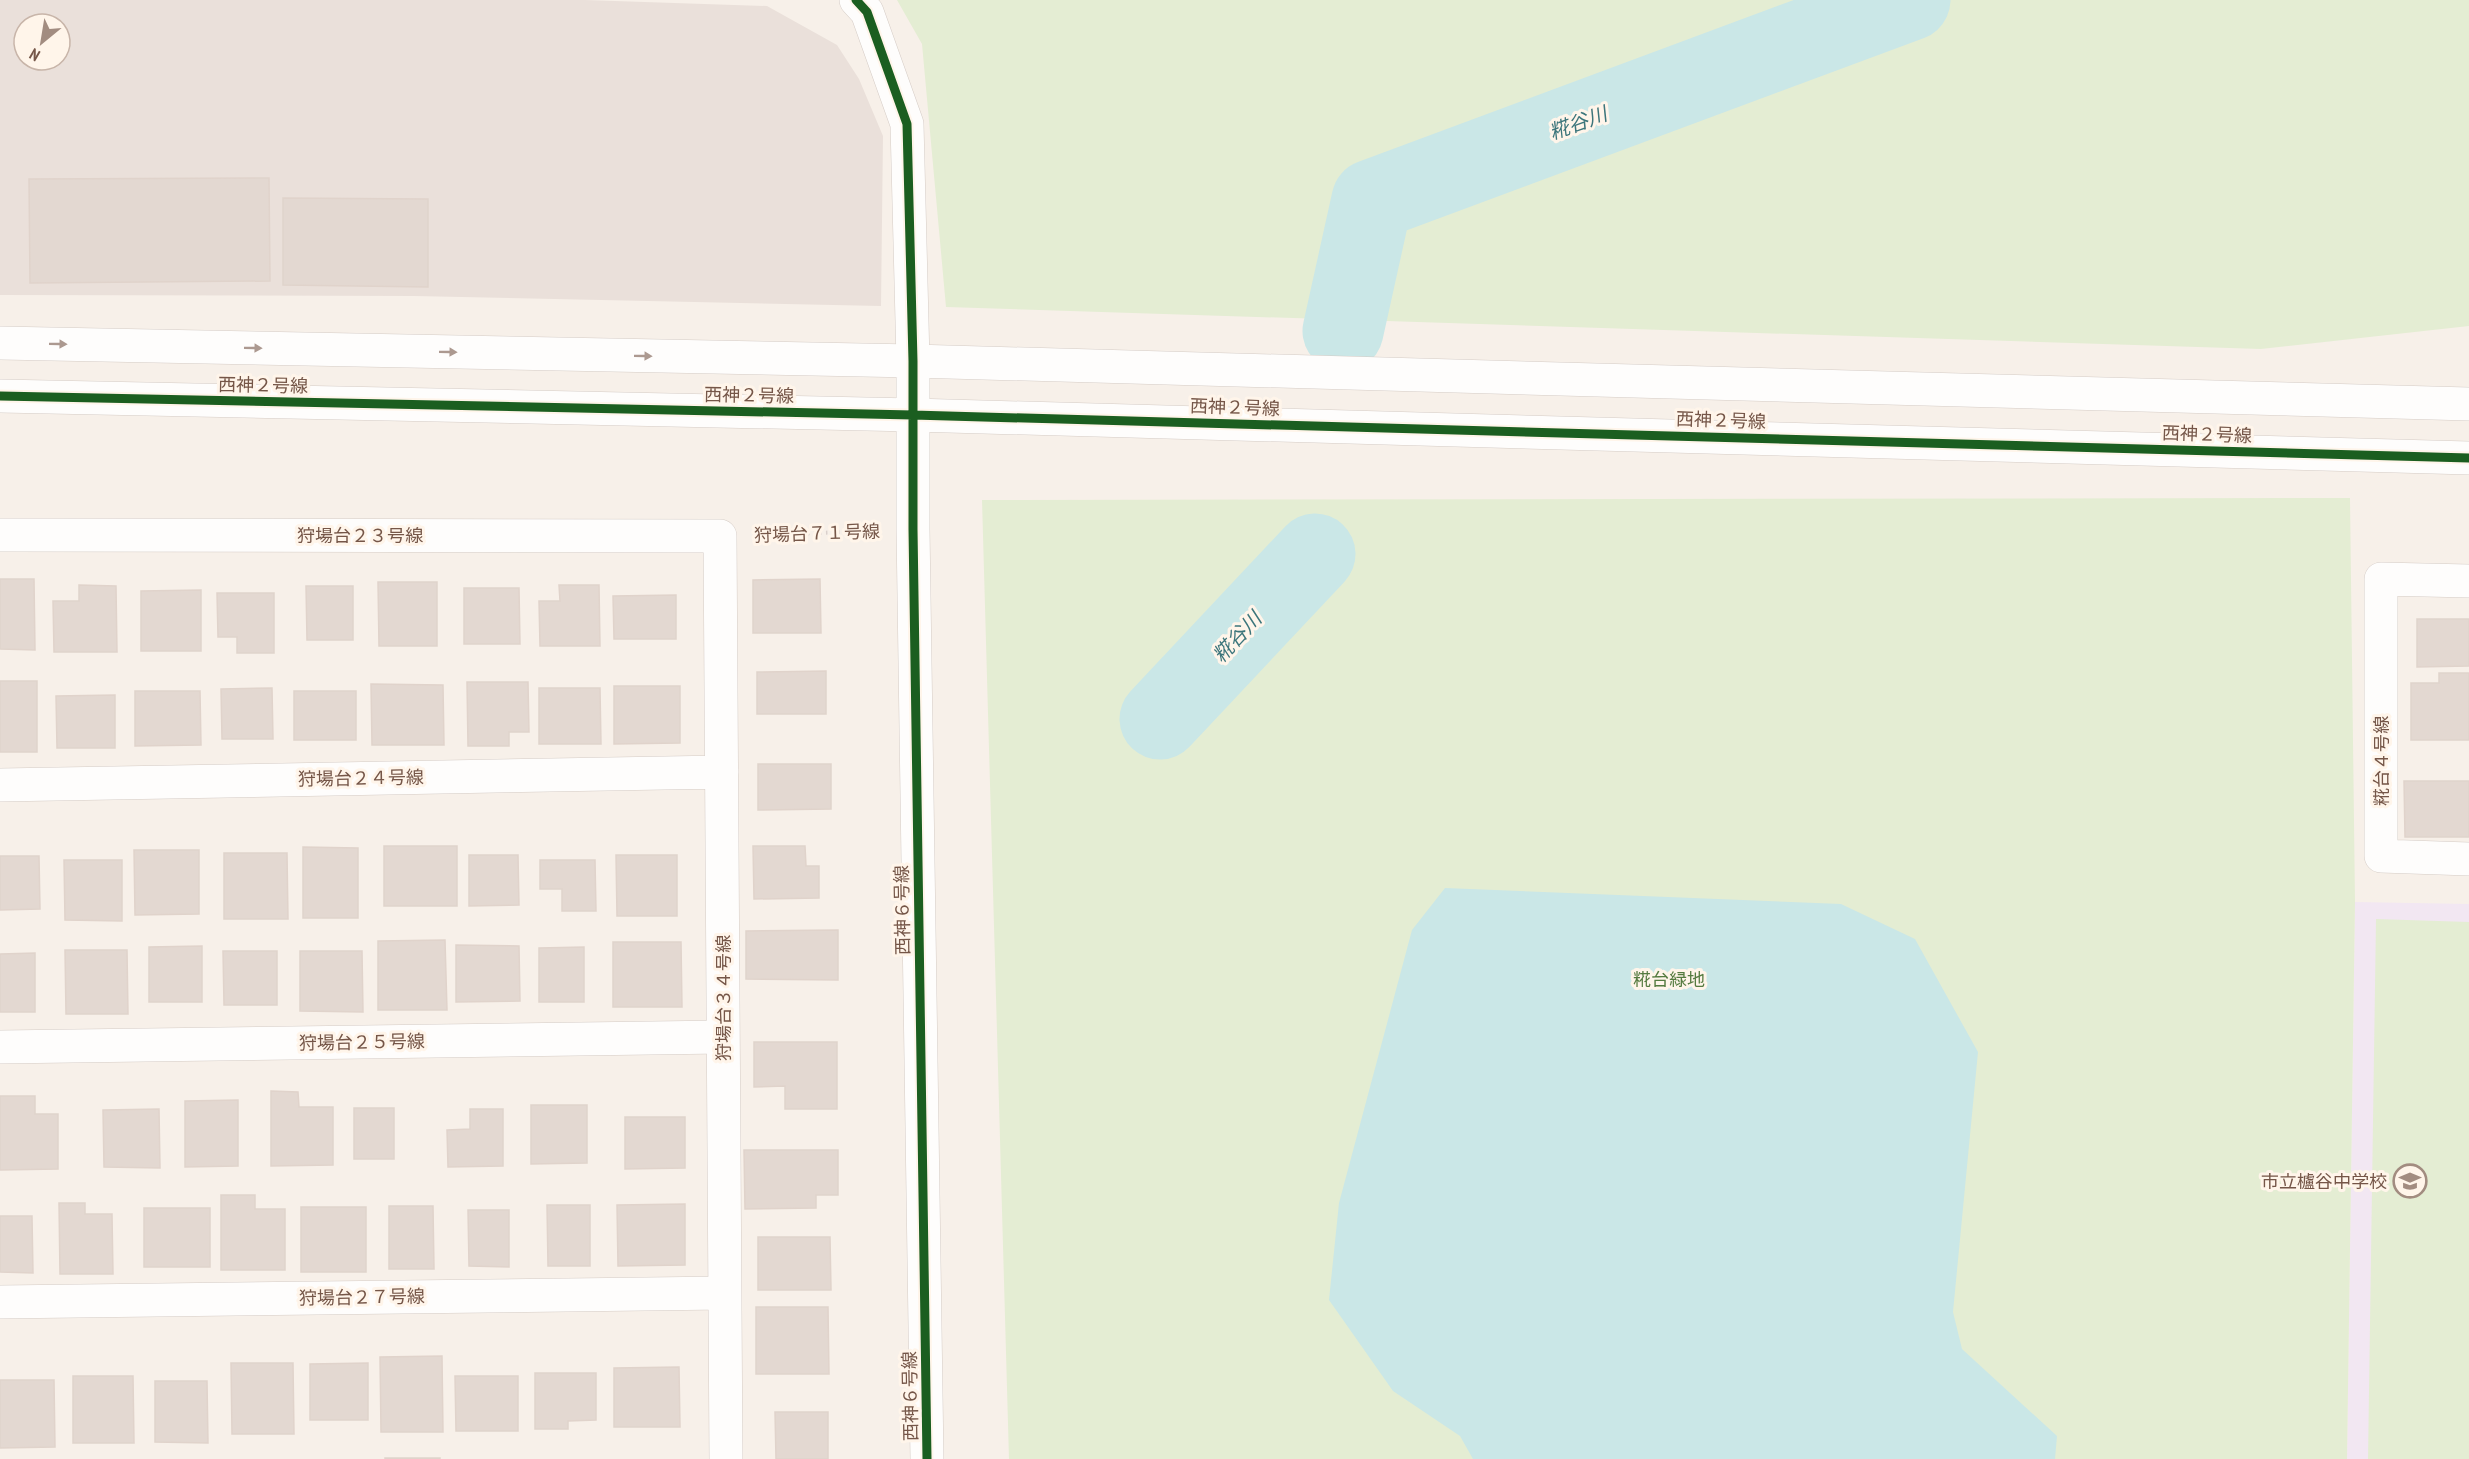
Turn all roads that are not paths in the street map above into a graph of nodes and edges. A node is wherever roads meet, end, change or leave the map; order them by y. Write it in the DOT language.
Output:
graph roads {
  1 [pos="856,0"];
  2 [pos="0,343"];
  3 [pos="914,362"];
  4 [pos="0,396"];
  5 [pos="2469,404"];
  6 [pos="913,415"];
  7 [pos="2469,458"];
  8 [pos="0,535"];
  9 [pos="720,536"];
  10 [pos="2469,581"];
  11 [pos="722,772"];
  12 [pos="0,785"];
  13 [pos="2469,859"];
  14 [pos="723,1037"];
  15 [pos="0,1047"];
  16 [pos="724,1293"];
  17 [pos="0,1302"];
  18 [pos="726,1459"];
  19 [pos="927,1459"];
  1 -- 3 [label="street, 西神６号線"];
  2 -- 3 [label="street, 西神２号線, one-way"];
  3 -- 5 [label="street, 西神２号線"];
  3 -- 6 [label="street, 西神６号線"];
  4 -- 6 [label="street, 西神２号線"];
  6 -- 7 [label="street, 西神２号線"];
  6 -- 19 [label="street, 西神６号線"];
  8 -- 9 [label="street, 狩場台２３号線"];
  9 -- 11 [label="street, 狩場台３４号線"];
  10 -- 13 [label="street, 糀台４号線"];
  11 -- 12 [label="street, 狩場台２４号線"];
  11 -- 14 [label="street, 狩場台３４号線"];
  14 -- 15 [label="street, 狩場台２５号線"];
  14 -- 16 [label="street, 狩場台３４号線"];
  16 -- 17 [label="street, 狩場台２７号線"];
  16 -- 18 [label="street, 狩場台３４号線"];
}
